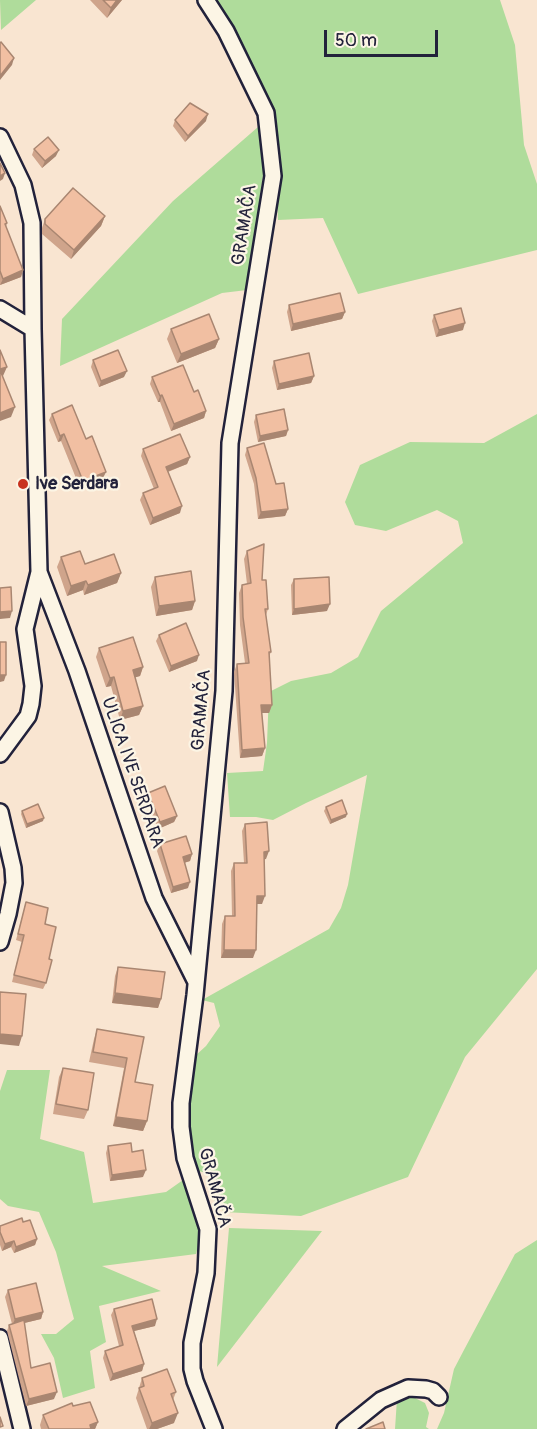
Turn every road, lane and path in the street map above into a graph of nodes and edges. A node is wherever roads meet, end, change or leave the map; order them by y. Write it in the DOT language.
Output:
graph roads {
  1 [pos="206,0"];
  2 [pos="0,137"];
  3 [pos="0,309"];
  4 [pos="33,329"];
  5 [pos="39,572"];
  6 [pos="0,754"];
  7 [pos="0,812"];
  8 [pos="0,942"];
  9 [pos="196,982"];
  10 [pos="0,1338"];
  11 [pos="439,1397"];
  12 [pos="21,1429"];
  13 [pos="214,1429"];
  14 [pos="345,1429"];
  1 -- 9 [label="street, GRAMAČA"];
  2 -- 4 [label="street, ULICA IVE SERDARA"];
  3 -- 4 [label="street"];
  4 -- 5 [label="street, ULICA IVE SERDARA"];
  5 -- 6 [label="street, ULICA IVE SERDARA"];
  5 -- 9 [label="street, ULICA IVE SERDARA"];
  7 -- 8 [label="street"];
  9 -- 13 [label="street, GRAMAČA"];
  10 -- 12 [label="street"];
  11 -- 14 [label="street"];
}
